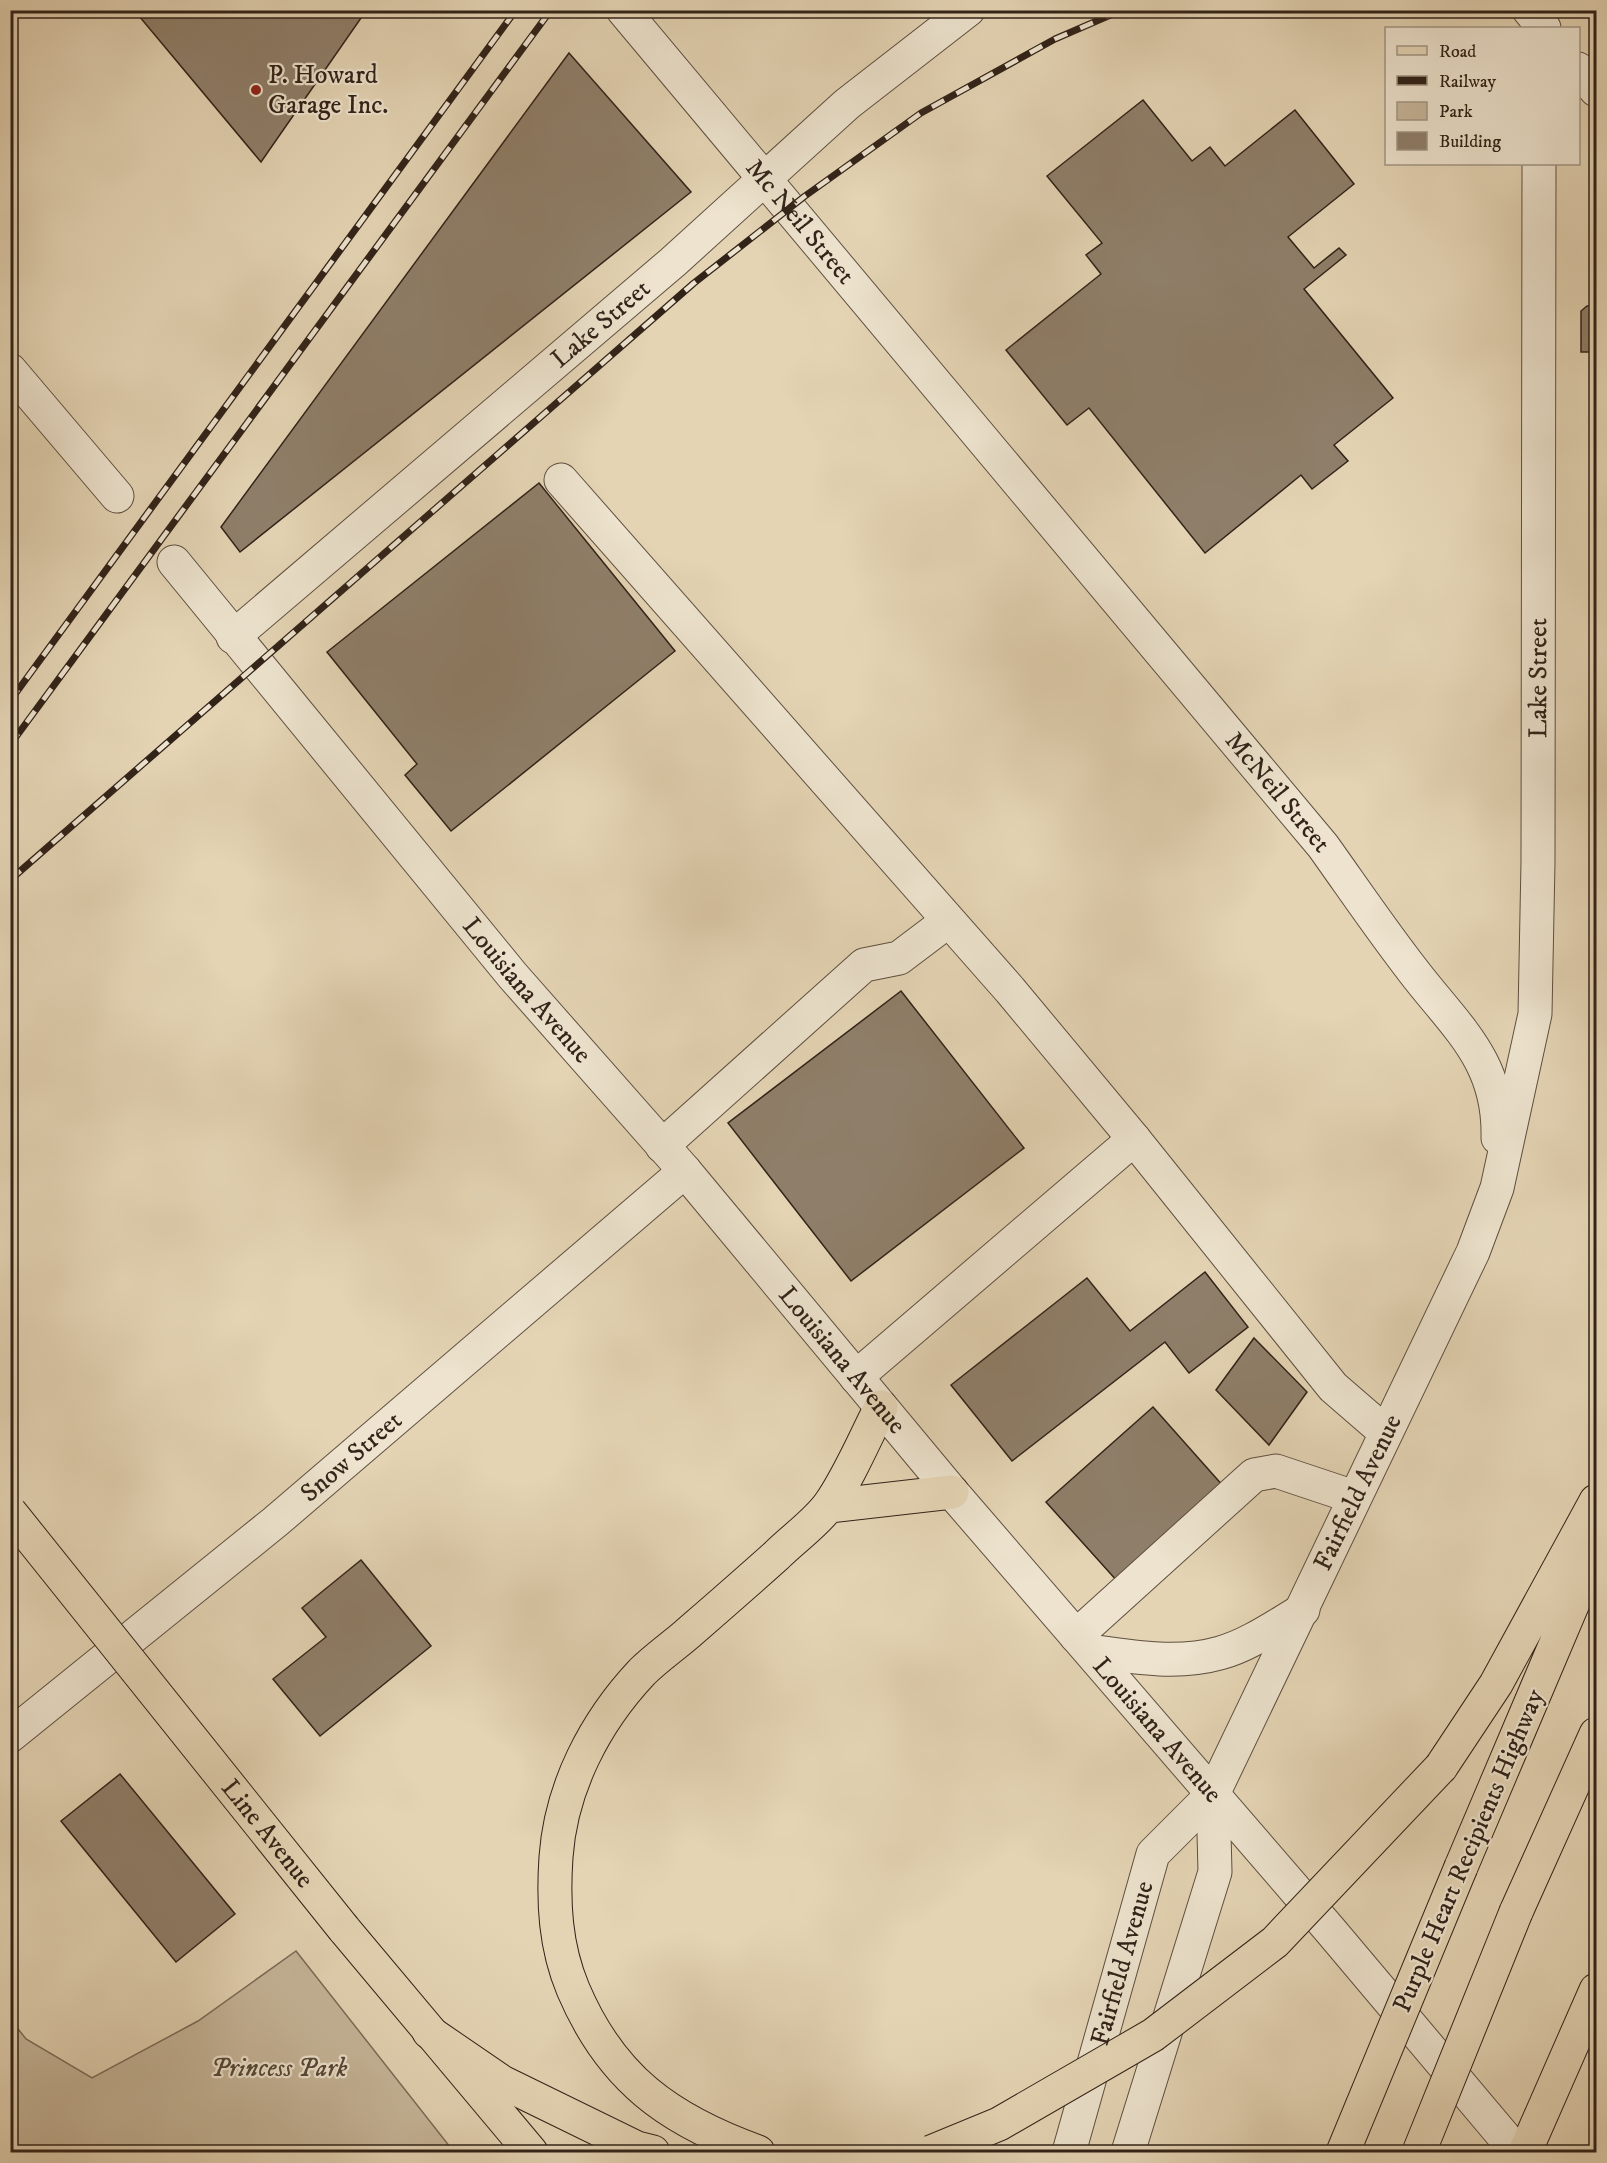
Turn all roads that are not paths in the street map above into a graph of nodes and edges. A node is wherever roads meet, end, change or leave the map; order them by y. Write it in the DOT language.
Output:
graph roads {
  1 [pos="622,10"];
  2 [pos="968,10"];
  3 [pos="1580,71"];
  4 [pos="1596,90"];
  5 [pos="1539,165"];
  6 [pos="763,181"];
  7 [pos="10,370"];
  8 [pos="975,433"];
  9 [pos="561,480"];
  10 [pos="117,496"];
  11 [pos="174,562"];
  12 [pos="233,637"];
  13 [pos="948,921"];
  14 [pos="1134,1139"];
  15 [pos="662,1146"];
  16 [pos="685,1171"];
  17 [pos="1497,1188"];
  18 [pos="856,1377"];
  19 [pos="881,1407"];
  20 [pos="1385,1432"];
  21 [pos="952,1492"];
  22 [pos="1354,1497"];
  23 [pos="1596,1501"];
  24 [pos="829,1506"];
  25 [pos="10,1512"];
  26 [pos="1596,1549"];
  27 [pos="1302,1610"];
  28 [pos="1083,1644"];
  29 [pos="1596,1734"];
  30 [pos="10,1736"];
  31 [pos="1213,1794"];
  32 [pos="1593,1998"];
  33 [pos="429,2032"];
  34 [pos="531,2152"];
  35 [pos="653,2152"];
  36 [pos="758,2152"];
  37 [pos="931,2152"];
  38 [pos="1069,2152"];
  39 [pos="1128,2152"];
  40 [pos="1343,2152"];
  41 [pos="1419,2152"];
  42 [pos="1517,2152"];
  43 [pos="1525,2152"];
  1 -- 6 [label="street, Mc Neil Street"];
  2 -- 6 [label="street, Lake Street"];
  3 -- 4 [label="street"];
  5 -- 17 [label="street, Lake Street"];
  6 -- 8 [label="street, Mc Neil Street"];
  6 -- 12 [label="street, Lake Street"];
  7 -- 10 [label="street"];
  8 -- 17 [label="street, McNeil Street"];
  9 -- 13 [label="street"];
  11 -- 12 [label="street, Louisiana Avenue"];
  12 -- 15 [label="street, Louisiana Avenue"];
  13 -- 14 [label="street"];
  13 -- 15 [label="street"];
  14 -- 18 [label="street"];
  14 -- 20 [label="street"];
  15 -- 16 [label="street, Louisiana Avenue"];
  16 -- 18 [label="street, Louisiana Avenue"];
  16 -- 30 [label="street, Snow Street"];
  17 -- 20 [label="street, Fairfield Avenue"];
  18 -- 19 [label="street, Louisiana Avenue"];
  19 -- 21 [label="street, Louisiana Avenue"];
  19 -- 24 [label="main road"];
  20 -- 22 [label="street, Fairfield Avenue"];
  21 -- 24 [label="main road"];
  21 -- 28 [label="street, Louisiana Avenue"];
  22 -- 27 [label="street, Fairfield Avenue"];
  22 -- 28 [label="street"];
  23 -- 37 [label="main road, bridge"];
  24 -- 36 [label="main road"];
  25 -- 33 [label="main road, Line Avenue, bridge"];
  26 -- 40 [label="main road, Purple Heart Recipients Highway, bridge"];
  27 -- 28 [label="street"];
  27 -- 31 [label="street, Fairfield Avenue"];
  28 -- 31 [label="street, Louisiana Avenue"];
  29 -- 41 [label="main road, bridge"];
  31 -- 38 [label="street, Fairfield Avenue"];
  31 -- 39 [label="street, Fairfield Avenue"];
  31 -- 42 [label="street, Louisiana Avenue"];
  32 -- 43 [label="main road"];
  33 -- 34 [label="main road, Line Avenue"];
  33 -- 35 [label="main road"];
}
